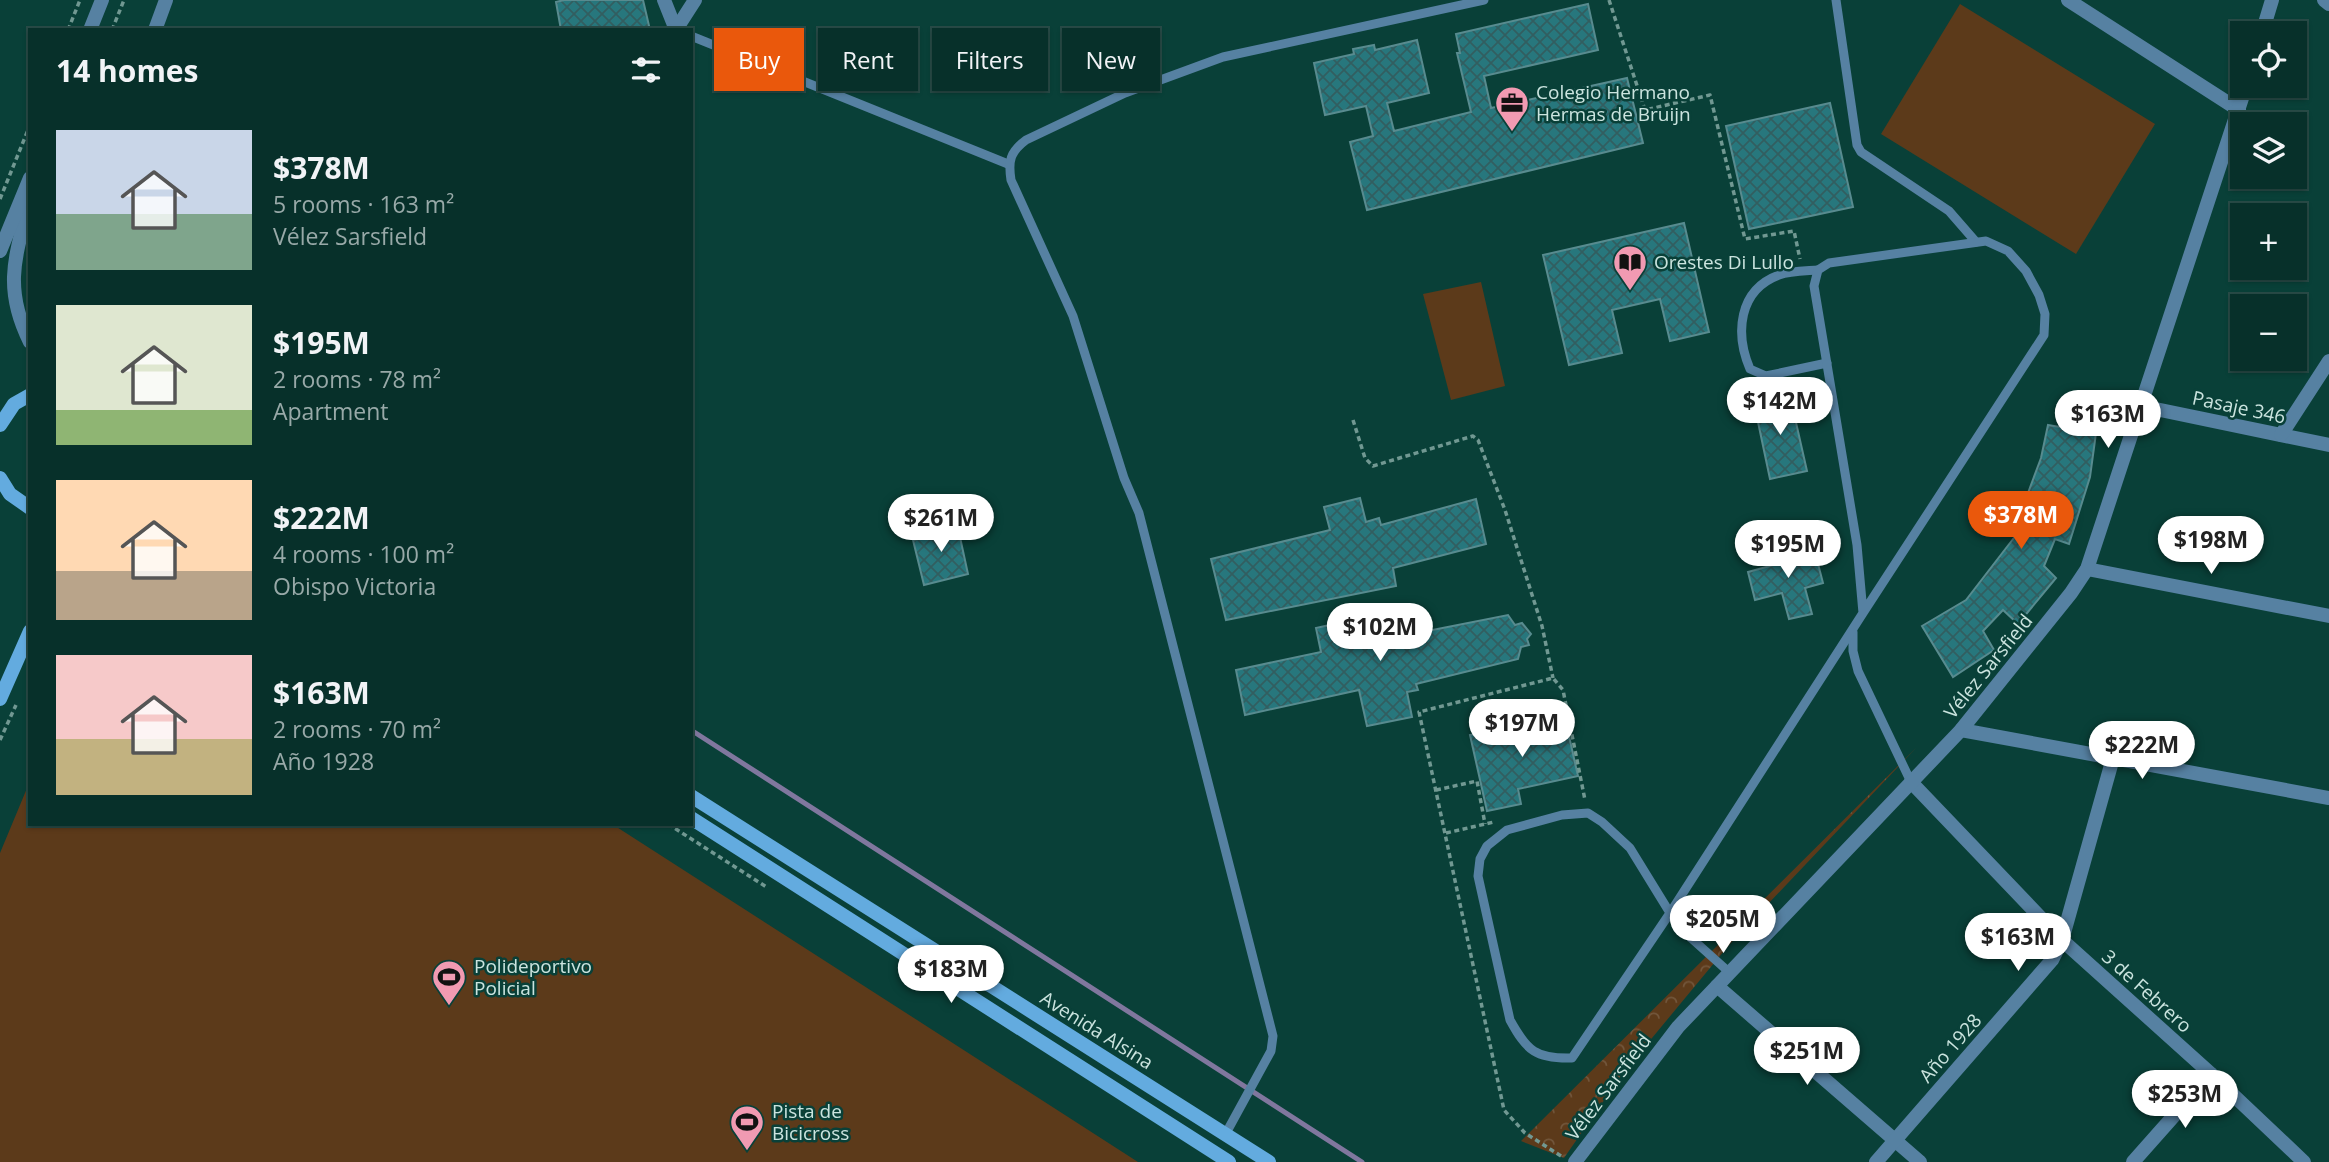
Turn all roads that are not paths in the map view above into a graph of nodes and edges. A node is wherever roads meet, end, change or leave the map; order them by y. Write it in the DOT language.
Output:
graph roads {
  1 [pos="102,0"];
  2 [pos="166,0"];
  3 [pos="664,0"];
  4 [pos="695,0"];
  5 [pos="1484,0"];
  6 [pos="1836,0"];
  7 [pos="2068,0"];
  8 [pos="2272,0"];
  9 [pos="2324,0"];
  10 [pos="2329,4"];
  11 [pos="2266,21"];
  12 [pos="91,28"];
  13 [pos="156,28"];
  14 [pos="678,28"];
  15 [pos="679,28"];
  16 [pos="693,37"];
  17 [pos="2242,98"];
  18 [pos="2239,110"];
  19 [pos="1008,164"];
  20 [pos="28,183"];
  21 [pos="28,209"];
  22 [pos="1976,242"];
  23 [pos="0,251"];
  24 [pos="1818,270"];
  25 [pos="28,336"];
  26 [pos="2329,361"];
  27 [pos="1827,363"];
  28 [pos="28,396"];
  29 [pos="2141,406"];
  30 [pos="0,425"];
  31 [pos="2281,435"];
  32 [pos="2329,445"];
  33 [pos="0,478"];
  34 [pos="28,507"];
  35 [pos="2087,569"];
  36 [pos="1863,613"];
  37 [pos="2329,616"];
  38 [pos="1853,630"];
  39 [pos="28,636"];
  40 [pos="0,699"];
  41 [pos="1961,730"];
  42 [pos="2113,758"];
  43 [pos="1912,782"];
  44 [pos="693,797"];
  45 [pos="2329,798"];
  46 [pos="693,819"];
  47 [pos="1670,913"];
  48 [pos="2063,940"];
  49 [pos="1730,973"];
  50 [pos="1717,986"];
  51 [pos="2211,1074"];
  52 [pos="1225,1135"];
  53 [pos="1895,1140"];
  54 [pos="1229,1162"];
  55 [pos="1269,1162"];
  56 [pos="1576,1162"];
  57 [pos="1876,1162"];
  58 [pos="1920,1162"];
  59 [pos="2133,1162"];
  60 [pos="2304,1162"];
  1 -- 12 [label="street"];
  2 -- 13 [label="street"];
  3 -- 14 [label="street"];
  4 -- 15 [label="street"];
  5 -- 19 [label="lane"];
  6 -- 22 [label="lane"];
  7 -- 18 [label="street"];
  8 -- 11 [label="street"];
  9 -- 10 [label="street"];
  16 -- 19 [label="lane"];
  17 -- 18 [label="street, Vélez Sarsfield"];
  18 -- 29 [label="street, Vélez Sarsfield"];
  19 -- 52 [label="lane"];
  20 -- 23 [label="street"];
  21 -- 25 [label="street"];
  22 -- 24 [label="lane"];
  22 -- 36 [label="lane"];
  24 -- 27 [label="lane"];
  24 -- 27 [label="lane"];
  26 -- 31 [label="street"];
  27 -- 36 [label="lane"];
  28 -- 30 [label="main road"];
  29 -- 31 [label="street, Pasaje 346"];
  29 -- 35 [label="street, Vélez Sarsfield"];
  31 -- 32 [label="street, Pasaje 346"];
  33 -- 34 [label="main road"];
  35 -- 37 [label="street"];
  35 -- 41 [label="street, Vélez Sarsfield"];
  36 -- 38 [label="lane"];
  38 -- 43 [label="lane"];
  38 -- 47 [label="lane"];
  39 -- 40 [label="main road"];
  41 -- 42 [label="street"];
  41 -- 43 [label="street, Vélez Sarsfield"];
  42 -- 45 [label="street"];
  42 -- 48 [label="street, Año 1928"];
  43 -- 48 [label="street, 3 de Febrero"];
  43 -- 49 [label="street, Vélez Sarsfield"];
  44 -- 52 [label="main road, Avenida Alsina"];
  46 -- 54 [label="main road, Avenida Alsina"];
  47 -- 47 [label="lane"];
  47 -- 49 [label="lane"];
  48 -- 51 [label="street, 3 de Febrero"];
  48 -- 53 [label="street, Año 1928"];
  49 -- 50 [label="street, Vélez Sarsfield"];
  50 -- 53 [label="street"];
  50 -- 56 [label="street, Vélez Sarsfield"];
  51 -- 59 [label="street"];
  51 -- 60 [label="street, 3 de Febrero"];
  52 -- 55 [label="main road, Avenida Alsina"];
  53 -- 57 [label="street, Año 1928"];
  53 -- 58 [label="street"];
}
